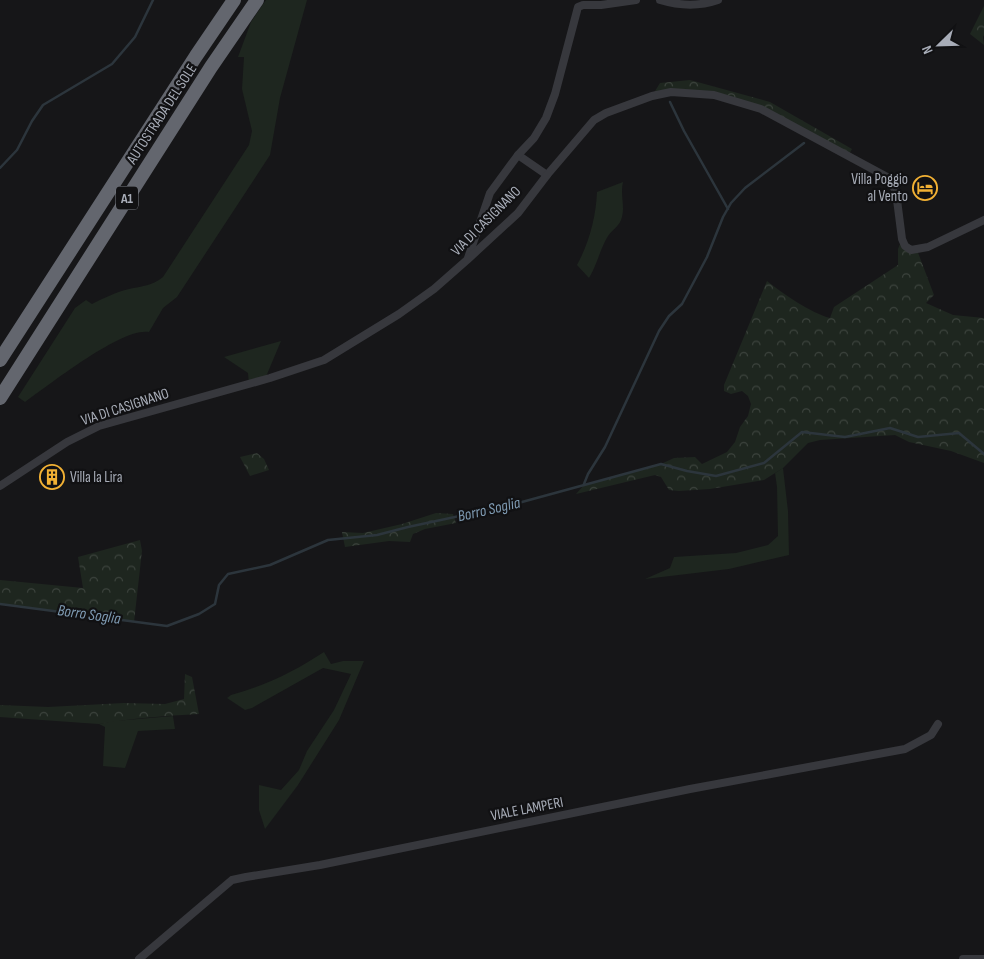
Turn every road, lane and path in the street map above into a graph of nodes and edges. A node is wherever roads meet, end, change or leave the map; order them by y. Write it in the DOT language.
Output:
graph roads {
  1 [pos="234,0"];
  2 [pos="256,0"];
  3 [pos="636,0"];
  4 [pos="660,0"];
  5 [pos="718,0"];
  6 [pos="518,155"];
  7 [pos="547,175"];
  8 [pos="984,220"];
  9 [pos="468,260"];
  10 [pos="0,360"];
  11 [pos="0,398"];
  12 [pos="0,486"];
  13 [pos="938,724"];
  14 [pos="140,959"];
  15 [pos="963,959"];
  16 [pos="984,959"];
  1 -- 10 [label="highway, AUTOSTRADA DEL SOLE / A1"];
  2 -- 11 [label="highway, AUTOSTRADA DEL SOLE / A1"];
  3 -- 6 [label="street"];
  4 -- 5 [label="street"];
  6 -- 7 [label="street"];
  6 -- 9 [label="street"];
  7 -- 8 [label="street, VIA DI CASIGNANO"];
  7 -- 9 [label="street, VIA DI CASIGNANO"];
  9 -- 12 [label="street, VIA DI CASIGNANO"];
  13 -- 14 [label="street, VIALE LAMPERI"];
  15 -- 16 [label="street"];
}
